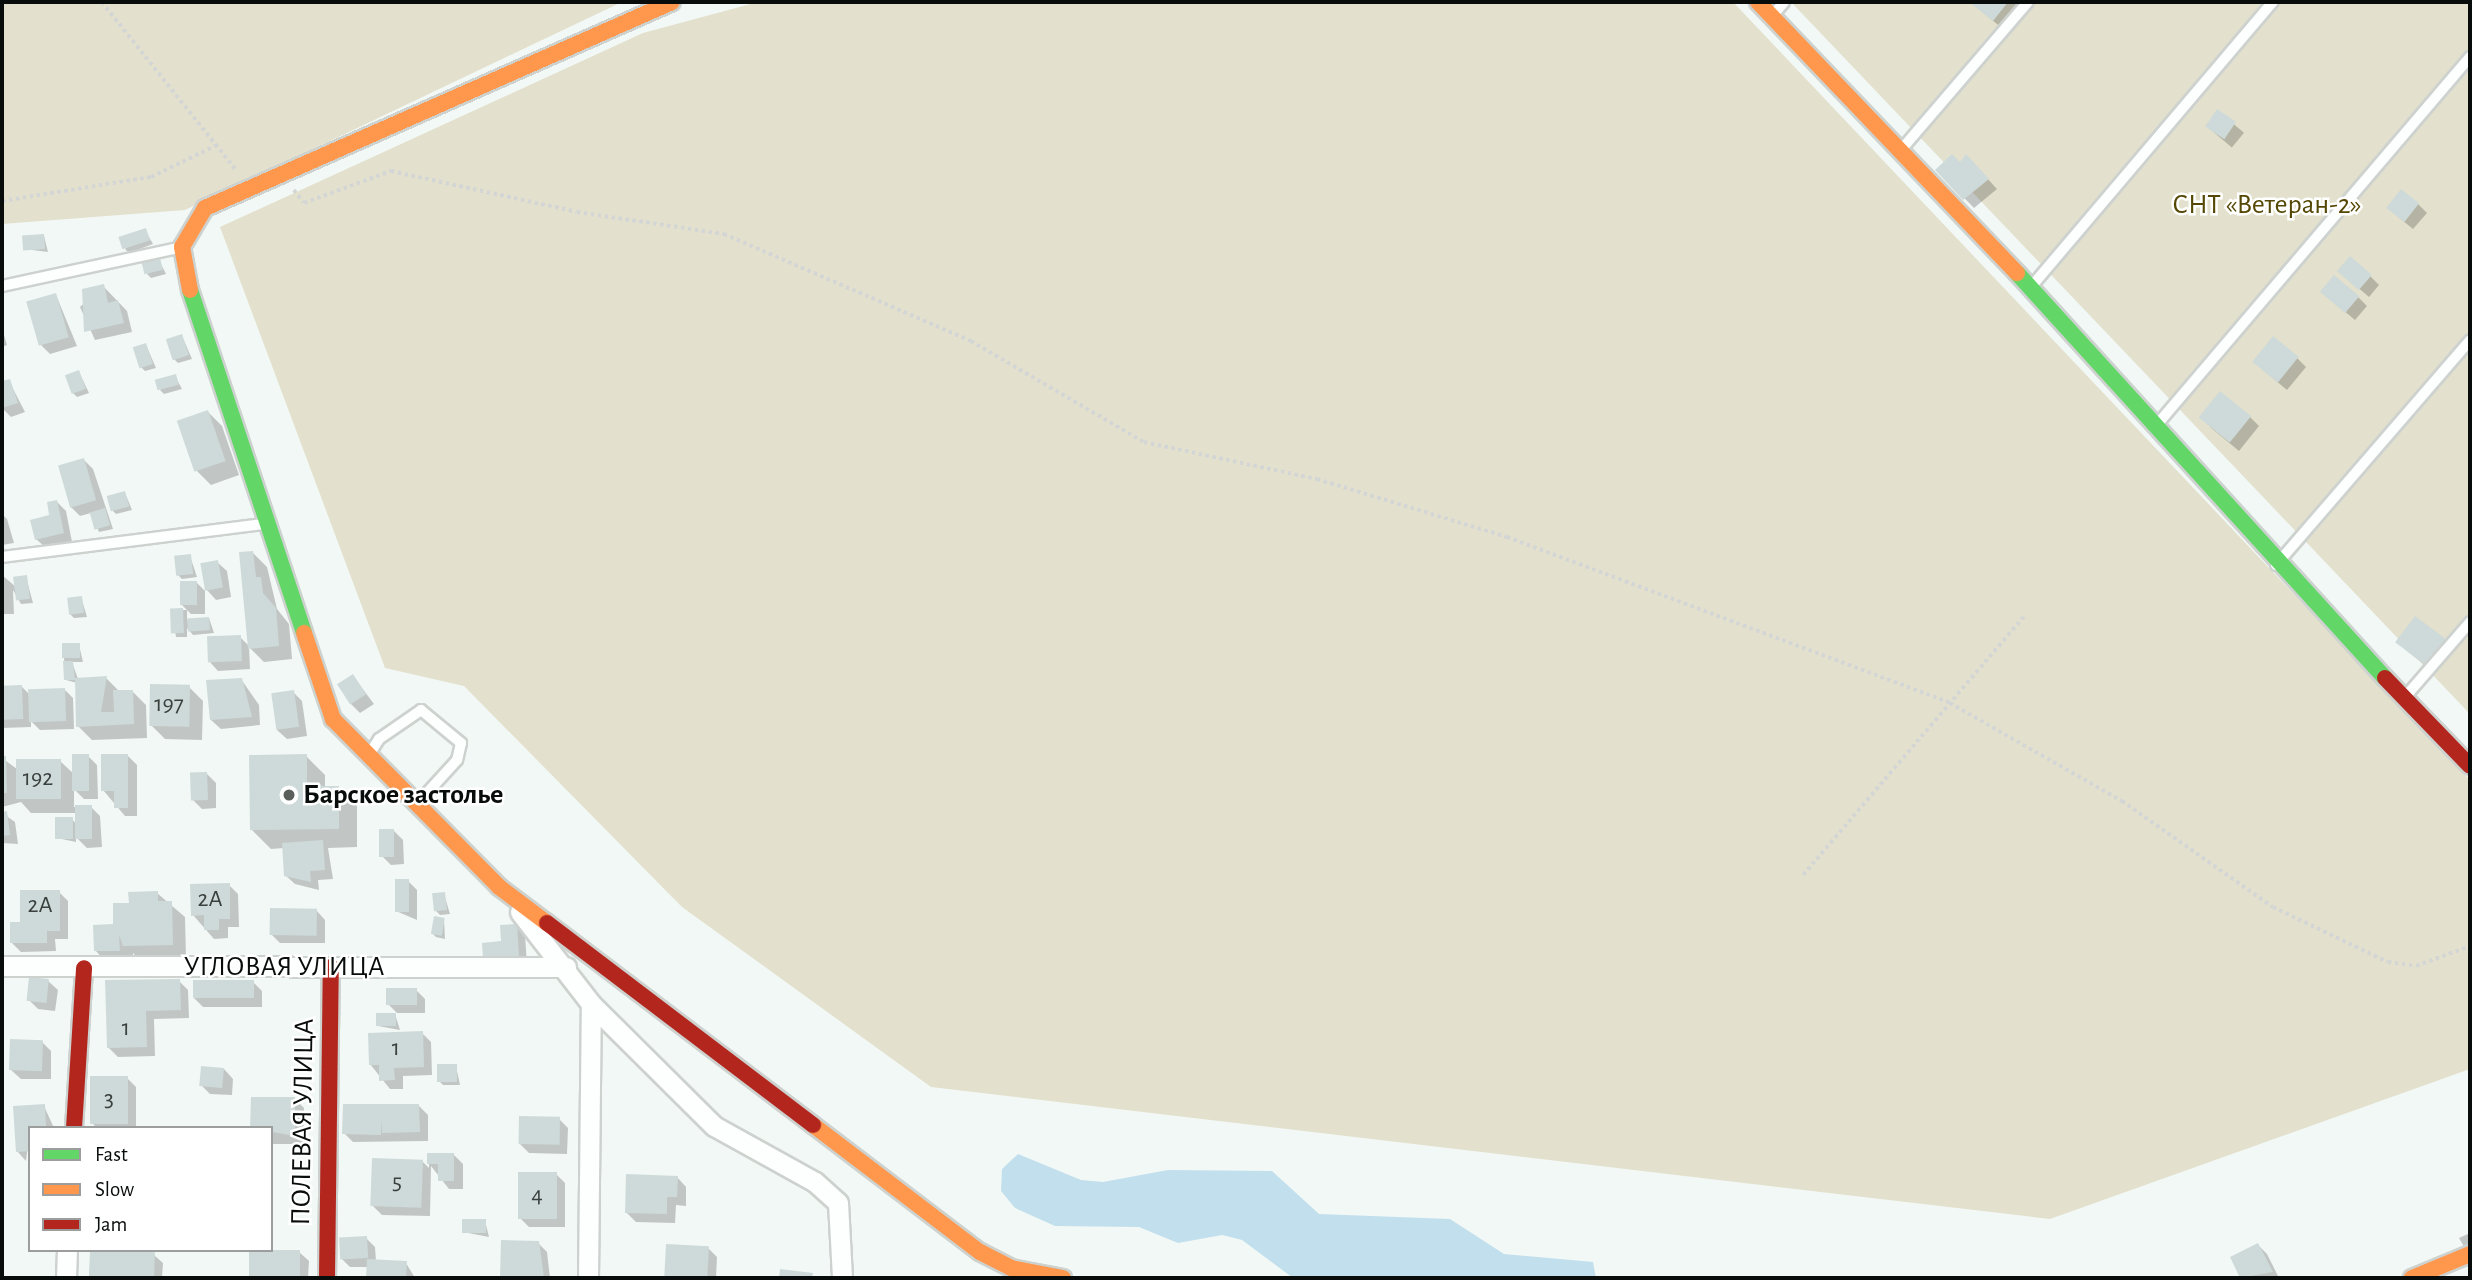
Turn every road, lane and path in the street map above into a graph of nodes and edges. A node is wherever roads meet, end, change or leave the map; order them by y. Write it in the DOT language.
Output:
graph roads {
  1 [pos="102,2"];
  2 [pos="672,2"];
  3 [pos="1758,2"];
  4 [pos="1784,2"];
  5 [pos="2028,2"];
  6 [pos="2273,2"];
  7 [pos="1771,16"];
  8 [pos="2470,57"];
  9 [pos="216,145"];
  10 [pos="1901,150"];
  11 [pos="282,175"];
  12 [pos="251,188"];
  13 [pos="2,201"];
  14 [pos="182,247"];
  15 [pos="2,286"];
  16 [pos="2031,287"];
  17 [pos="2470,340"];
  18 [pos="2154,428"];
  19 [pos="264,524"];
  20 [pos="2,556"];
  21 [pos="2276,565"];
  22 [pos="2025,615"];
  23 [pos="2470,622"];
  24 [pos="2403,699"];
  25 [pos="1950,703"];
  26 [pos="368,756"];
  27 [pos="2470,766"];
  28 [pos="417,804"];
  29 [pos="1803,875"];
  30 [pos="499,887"];
  31 [pos="2470,946"];
  32 [pos="2,965"];
  33 [pos="331,967"];
  34 [pos="566,967"];
  35 [pos="84,968"];
  36 [pos="592,1004"];
  37 [pos="74,1126"];
  38 [pos="67,1252"];
  39 [pos="2470,1254"];
  40 [pos="996,1270"];
  41 [pos="66,1278"];
  42 [pos="327,1278"];
  43 [pos="588,1278"];
  44 [pos="842,1278"];
  45 [pos="1063,1278"];
  46 [pos="2412,1278"];
  1 -- 9 [label="path"];
  2 -- 11 [label="street"];
  3 -- 7 [label="street"];
  4 -- 7 [label="lane"];
  5 -- 10 [label="lane"];
  6 -- 16 [label="lane"];
  7 -- 10 [label="street"];
  8 -- 18 [label="lane"];
  9 -- 12 [label="path"];
  9 -- 13 [label="path"];
  10 -- 16 [label="street"];
  11 -- 12 [label="street"];
  11 -- 25 [label="path"];
  12 -- 14 [label="street"];
  14 -- 15 [label="lane"];
  14 -- 19 [label="street"];
  16 -- 18 [label="street"];
  17 -- 21 [label="lane"];
  18 -- 21 [label="street"];
  19 -- 20 [label="lane"];
  19 -- 26 [label="street"];
  21 -- 24 [label="street"];
  22 -- 25 [label="path"];
  23 -- 24 [label="lane"];
  24 -- 27 [label="street"];
  25 -- 29 [label="path"];
  25 -- 31 [label="path"];
  26 -- 28 [label="street"];
  26 -- 28 [label="lane"];
  28 -- 30 [label="street"];
  30 -- 34 [label="street"];
  30 -- 40 [label="street"];
  32 -- 35 [label="street, УГЛОВАЯ УЛИЦА"];
  33 -- 34 [label="street, УГЛОВАЯ УЛИЦА"];
  33 -- 35 [label="street, УГЛОВАЯ УЛИЦА"];
  33 -- 42 [label="street, ПОЛЕВАЯ УЛИЦА"];
  34 -- 36 [label="street"];
  35 -- 37 [label="street"];
  36 -- 43 [label="street"];
  36 -- 44 [label="street"];
  38 -- 41 [label="street"];
  39 -- 46 [label="street"];
  40 -- 45 [label="street"];
}
